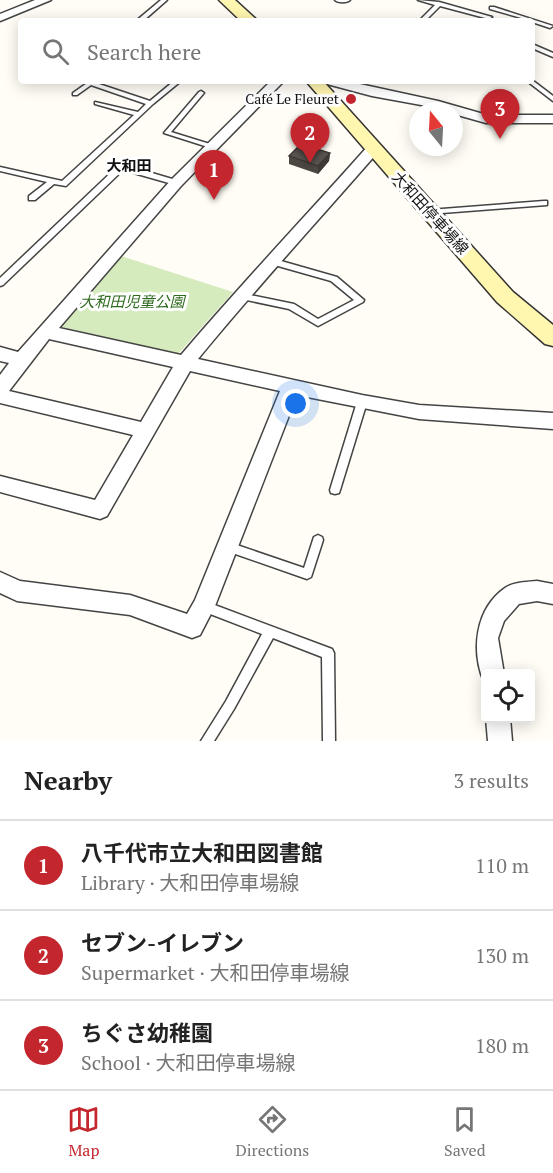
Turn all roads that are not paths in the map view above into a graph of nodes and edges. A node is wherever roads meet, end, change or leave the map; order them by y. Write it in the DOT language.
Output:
graph roads {
  1 [pos="45,0"];
  2 [pos="164,0"];
  3 [pos="226,0"];
  4 [pos="338,0"];
  5 [pos="347,0"];
  6 [pos="421,0"];
  7 [pos="494,0"];
  8 [pos="439,4"];
  9 [pos="492,8"];
  10 [pos="0,18"];
  11 [pos="143,18"];
  12 [pos="247,18"];
  13 [pos="425,18"];
  14 [pos="485,18"];
  15 [pos="488,18"];
  16 [pos="524,18"];
  17 [pos="535,21"];
  18 [pos="550,26"];
  19 [pos="535,47"];
  20 [pos="553,55"];
  21 [pos="89,84"];
  22 [pos="93,84"];
  23 [pos="174,84"];
  24 [pos="275,84"];
  25 [pos="317,84"];
  26 [pos="342,84"];
  27 [pos="534,84"];
  28 [pos="201,93"];
  29 [pos="75,94"];
  30 [pos="553,99"];
  31 [pos="97,103"];
  32 [pos="151,103"];
  33 [pos="139,114"];
  34 [pos="553,119"];
  35 [pos="211,146"];
  36 [pos="373,149"];
  37 [pos="0,169"];
  38 [pos="51,183"];
  39 [pos="176,183"];
  40 [pos="33,198"];
  41 [pos="544,203"];
  42 [pos="429,213"];
  43 [pos="274,262"];
  44 [pos="0,283"];
  45 [pos="240,296"];
  46 [pos="46,332"];
  47 [pos="553,338"];
  48 [pos="0,354"];
  49 [pos="22,359"];
  50 [pos="186,361"];
  51 [pos="291,386"];
  52 [pos="0,389"];
  53 [pos="0,396"];
  54 [pos="362,402"];
  55 [pos="553,421"];
  56 [pos="146,431"];
  57 [pos="0,484"];
  58 [pos="334,490"];
  59 [pos="318,540"];
  60 [pos="228,547"];
  61 [pos="0,582"];
  62 [pos="553,594"];
  63 [pos="204,606"];
  64 [pos="270,632"];
  65 [pos="491,669"];
  66 [pos="498,723"];
  67 [pos="207,741"];
  68 [pos="329,741"];
  69 [pos="500,741"];
  1 -- 10 [label="street"];
  2 -- 11 [label="lane"];
  3 -- 12 [label="main road"];
  4 -- 5 [label="lane"];
  6 -- 8 [label="lane"];
  7 -- 9 [label="lane"];
  8 -- 13 [label="lane"];
  8 -- 14 [label="lane"];
  9 -- 15 [label="lane"];
  9 -- 16 [label="lane"];
  17 -- 18 [label="lane"];
  19 -- 20 [label="lane"];
  21 -- 29 [label="lane"];
  22 -- 32 [label="lane"];
  23 -- 32 [label="lane"];
  24 -- 35 [label="street"];
  25 -- 36 [label="main road, 大和田停車場線"];
  26 -- 34 [label="street"];
  27 -- 30 [label="lane"];
  28 -- 35 [label="lane"];
  31 -- 33 [label="lane"];
  32 -- 33 [label="lane"];
  33 -- 38 [label="lane"];
  35 -- 39 [label="street"];
  36 -- 42 [label="main road, 大和田停車場線"];
  36 -- 43 [label="street"];
  37 -- 38 [label="lane"];
  38 -- 40 [label="lane"];
  39 -- 44 [label="lane"];
  39 -- 46 [label="street"];
  41 -- 42 [label="lane"];
  42 -- 47 [label="main road, 大和田停車場線"];
  43 -- 45 [label="street"];
  43 -- 45 [label="lane"];
  45 -- 50 [label="street"];
  46 -- 49 [label="street"];
  46 -- 50 [label="street"];
  48 -- 49 [label="street"];
  49 -- 52 [label="street"];
  50 -- 51 [label="street"];
  50 -- 56 [label="street"];
  51 -- 54 [label="street"];
  51 -- 60 [label="street"];
  53 -- 56 [label="street"];
  54 -- 55 [label="street"];
  54 -- 58 [label="lane"];
  56 -- 57 [label="street"];
  59 -- 60 [label="lane"];
  60 -- 63 [label="street"];
  61 -- 63 [label="street"];
  62 -- 65 [label="street"];
  63 -- 64 [label="lane"];
  64 -- 67 [label="lane"];
  64 -- 68 [label="lane"];
  66 -- 69 [label="street"];
}
